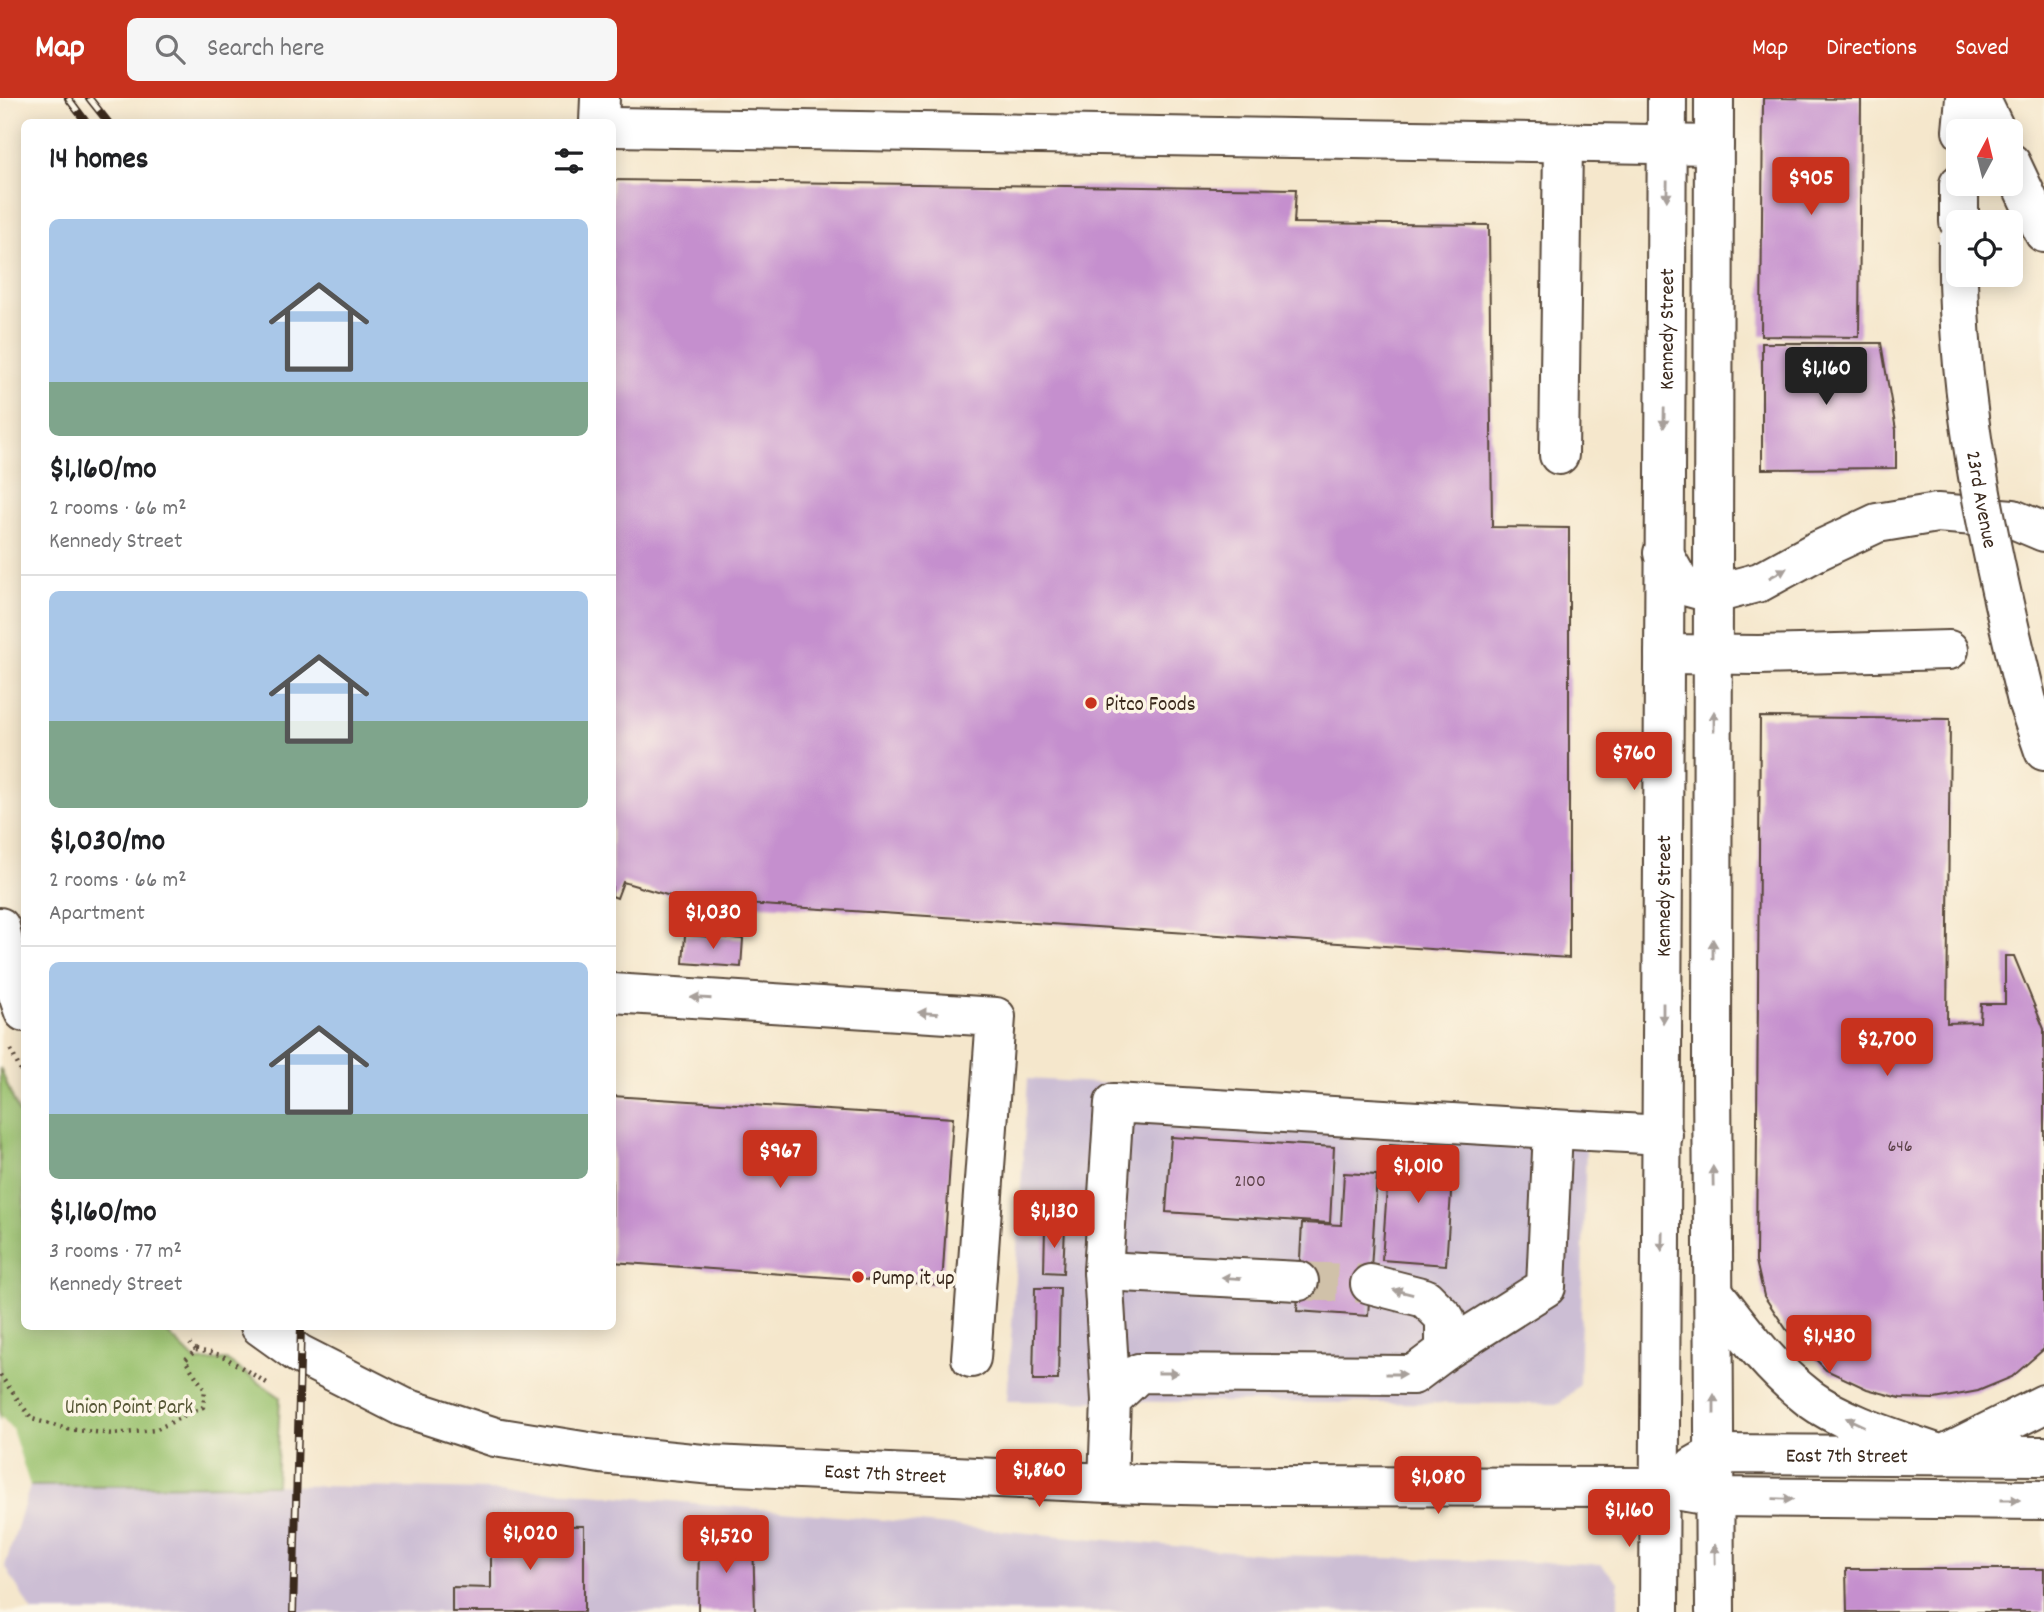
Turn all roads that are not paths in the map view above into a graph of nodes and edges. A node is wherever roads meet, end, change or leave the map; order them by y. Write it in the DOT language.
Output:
graph roads {
  1 [pos="600,98"];
  2 [pos="1667,98"];
  3 [pos="1714,98"];
  4 [pos="1965,98"];
  5 [pos="1980,98"];
  6 [pos="599,119"];
  7 [pos="1963,119"];
  8 [pos="1990,119"];
  9 [pos="616,127"];
  10 [pos="1563,142"];
  11 [pos="1667,143"];
  12 [pos="1714,145"];
  13 [pos="2023,188"];
  14 [pos="2044,233"];
  15 [pos="1959,287"];
  16 [pos="1559,455"];
  17 [pos="2044,531"];
  18 [pos="1663,553"];
  19 [pos="1714,594"];
  20 [pos="1949,650"];
  21 [pos="1714,653"];
  22 [pos="1664,654"];
  23 [pos="2044,751"];
  24 [pos="0,927"];
  25 [pos="616,993"];
  26 [pos="21,1003"];
  27 [pos="1553,1129"];
  28 [pos="1663,1135"];
  29 [pos="1103,1271"];
  30 [pos="1299,1281"];
  31 [pos="1370,1284"];
  32 [pos="1715,1294"];
  33 [pos="266,1330"];
  34 [pos="1445,1351"];
  35 [pos="971,1358"];
  36 [pos="1111,1400"];
  37 [pos="2044,1404"];
  38 [pos="1715,1454"];
  39 [pos="1942,1455"];
  40 [pos="2044,1456"];
  41 [pos="1108,1483"];
  42 [pos="1659,1486"];
  43 [pos="1715,1497"];
  44 [pos="2044,1500"];
  45 [pos="1659,1612"];
  46 [pos="1715,1612"];
  1 -- 6 [label="main road"];
  2 -- 11 [label="main road, Kennedy Street"];
  3 -- 12 [label="main road"];
  4 -- 7 [label="main road"];
  5 -- 8 [label="main road"];
  9 -- 10 [label="main road"];
  10 -- 11 [label="main road"];
  10 -- 16 [label="main road"];
  11 -- 12 [label="main road"];
  11 -- 18 [label="main road, Kennedy Street, one-way"];
  12 -- 19 [label="main road"];
  13 -- 14 [label="main road"];
  15 -- 23 [label="main road, 23rd Avenue, bridge"];
  19 -- 17 [label="main road, one-way"];
  18 -- 19 [label="main road"];
  18 -- 22 [label="main road, Kennedy Street"];
  19 -- 21 [label="main road"];
  20 -- 21 [label="main road"];
  21 -- 22 [label="main road"];
  32 -- 21 [label="main road, one-way"];
  22 -- 28 [label="main road, Kennedy Street, one-way"];
  24 -- 26 [label="main road"];
  35 -- 25 [label="main road, one-way"];
  27 -- 28 [label="main road"];
  27 -- 29 [label="main road"];
  27 -- 34 [label="main road"];
  28 -- 42 [label="main road, Kennedy Street, one-way"];
  30 -- 29 [label="main road, one-way"];
  29 -- 36 [label="main road"];
  34 -- 31 [label="main road, one-way"];
  38 -- 32 [label="main road, one-way"];
  39 -- 32 [label="main road, one-way"];
  33 -- 41 [label="main road, East 7th Street"];
  36 -- 34 [label="main road, one-way"];
  36 -- 41 [label="main road"];
  37 -- 39 [label="main road"];
  38 -- 39 [label="main road, East 7th Street"];
  38 -- 42 [label="main road, East 7th Street"];
  38 -- 43 [label="main road"];
  39 -- 40 [label="main road, East 7th Street"];
  41 -- 42 [label="main road, East 7th Street"];
  42 -- 43 [label="main road, East 7th Street"];
  42 -- 45 [label="main road, Kennedy Street"];
  43 -- 44 [label="main road, East 7th Street, one-way"];
  46 -- 43 [label="main road, one-way"];
}
